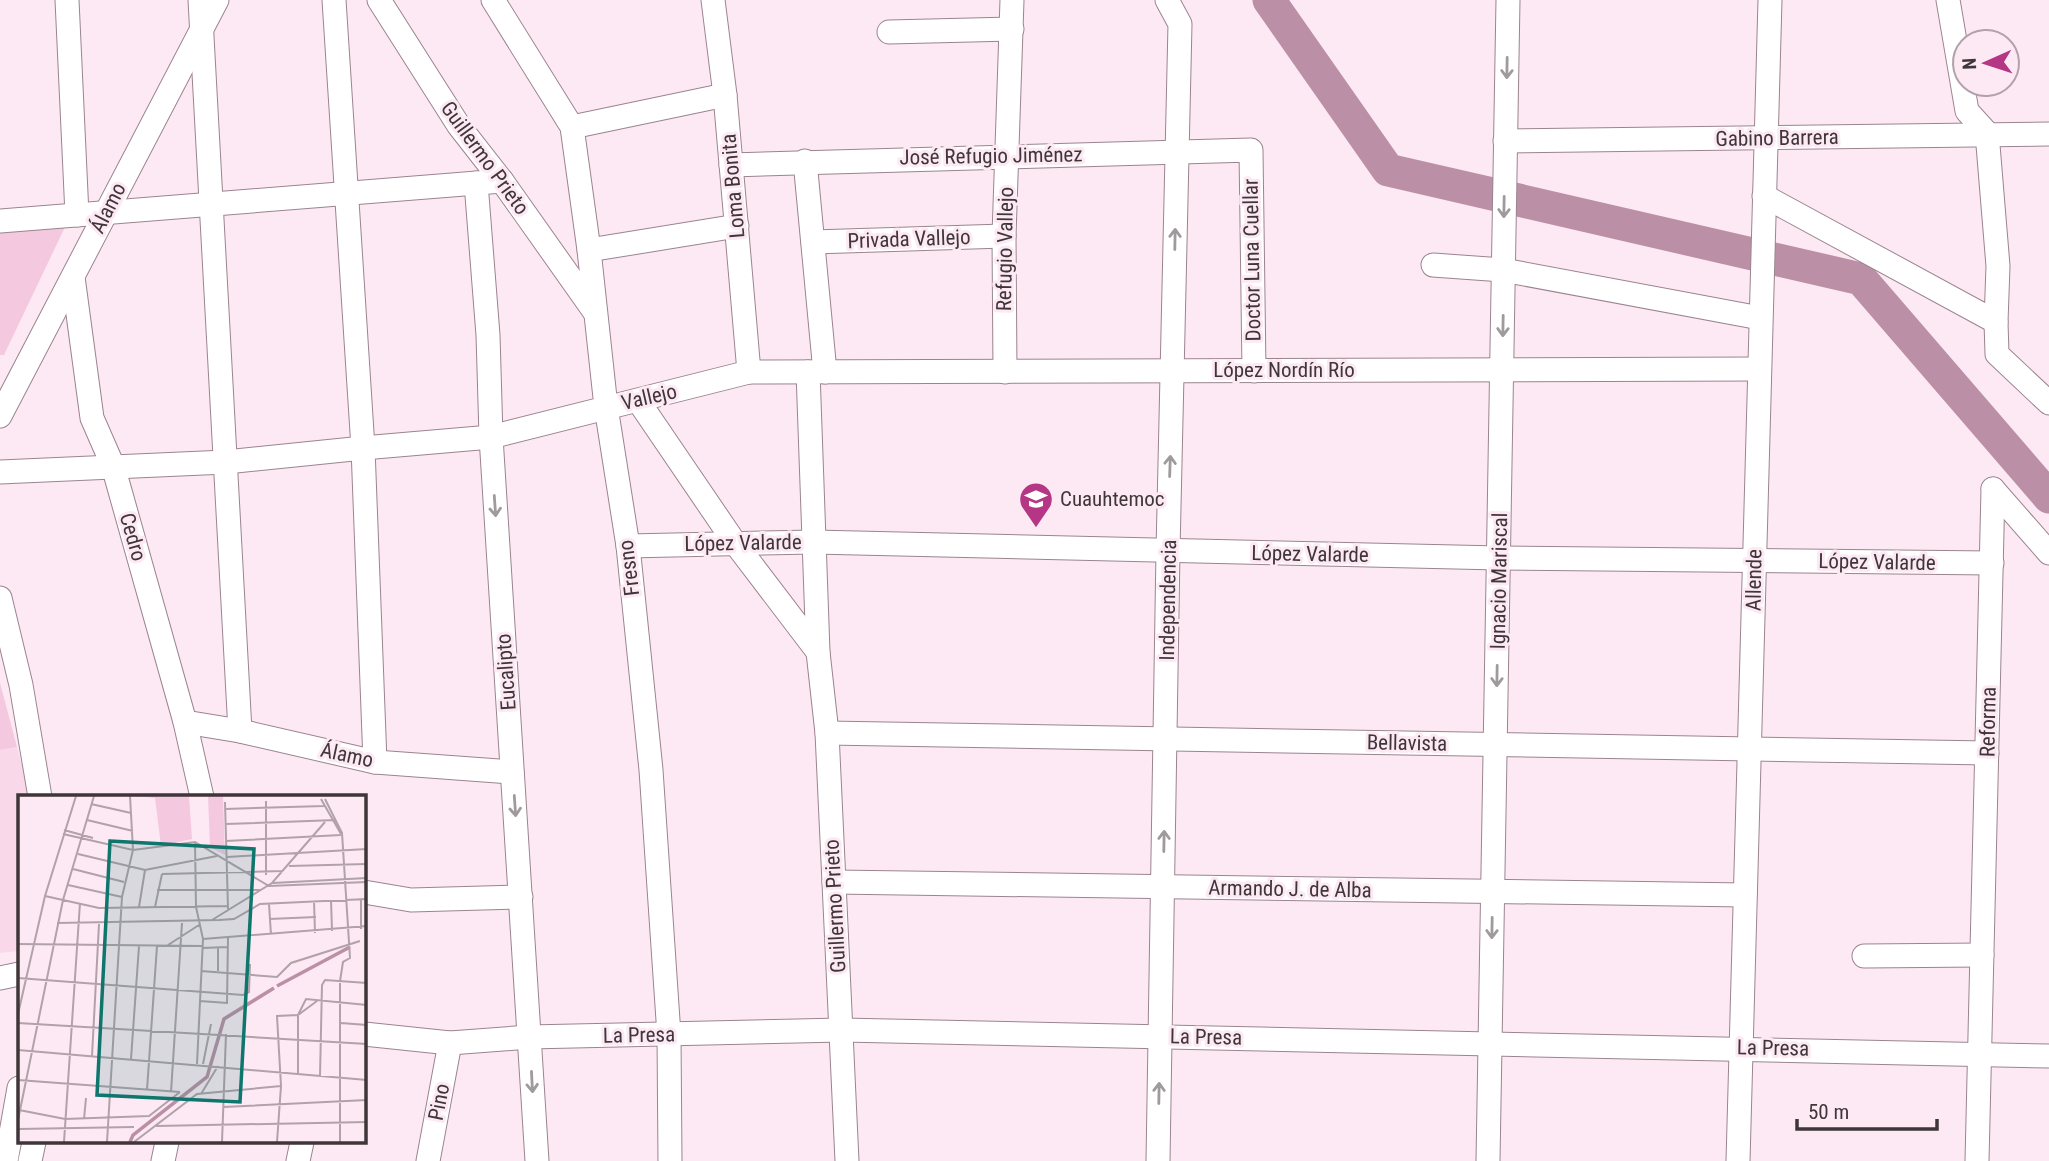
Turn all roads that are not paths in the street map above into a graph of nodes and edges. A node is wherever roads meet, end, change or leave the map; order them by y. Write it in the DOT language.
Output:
graph roads {
  1 [pos="67,0"];
  2 [pos="200,0"];
  3 [pos="217,0"];
  4 [pos="334,0"];
  5 [pos="379,0"];
  6 [pos="493,0"];
  7 [pos="713,0"];
  8 [pos="1012,0"];
  9 [pos="1167,0"];
  10 [pos="1508,0"];
  11 [pos="1770,0"];
  12 [pos="1948,0"];
  13 [pos="1012,29"];
  14 [pos="201,31"];
  15 [pos="889,32"];
  16 [pos="725,95"];
  17 [pos="572,127"];
  18 [pos="1987,134"];
  19 [pos="2049,134"];
  20 [pos="1764,138"];
  21 [pos="1505,149"];
  22 [pos="1251,150"];
  23 [pos="1175,152"];
  24 [pos="1007,156"];
  25 [pos="806,161"];
  26 [pos="731,165"];
  27 [pos="502,181"];
  28 [pos="476,183"];
  29 [pos="345,193"];
  30 [pos="1764,203"];
  31 [pos="212,204"];
  32 [pos="104,212"];
  33 [pos="77,215"];
  34 [pos="0,220"];
  35 [pos="737,226"];
  36 [pos="1004,236"];
  37 [pos="813,242"];
  38 [pos="589,250"];
  39 [pos="1504,264"];
  40 [pos="1433,265"];
  41 [pos="73,276"];
  42 [pos="1760,311"];
  43 [pos="595,312"];
  44 [pos="1996,322"];
  45 [pos="1502,369"];
  46 [pos="1759,369"];
  47 [pos="1254,370"];
  48 [pos="1173,371"];
  49 [pos="749,372"];
  50 [pos="817,372"];
  51 [pos="1005,372"];
  52 [pos="639,402"];
  53 [pos="2049,403"];
  54 [pos="606,407"];
  55 [pos="0,416"];
  56 [pos="491,438"];
  57 [pos="363,448"];
  58 [pos="226,463"];
  59 [pos="113,466"];
  60 [pos="0,472"];
  61 [pos="814,542"];
  62 [pos="735,543"];
  63 [pos="628,546"];
  64 [pos="1168,551"];
  65 [pos="2049,553"];
  66 [pos="1499,558"];
  67 [pos="1754,561"];
  68 [pos="1992,563"];
  69 [pos="0,598"];
  70 [pos="818,652"];
  71 [pos="185,722"];
  72 [pos="240,731"];
  73 [pos="827,733"];
  74 [pos="1166,739"];
  75 [pos="1496,745"];
  76 [pos="1749,749"];
  77 [pos="1987,753"];
  78 [pos="375,762"];
  79 [pos="512,772"];
  80 [pos="40,795"];
  81 [pos="202,795"];
  82 [pos="834,882"];
  83 [pos="1163,887"];
  84 [pos="1493,891"];
  85 [pos="366,892"];
  86 [pos="1745,895"];
  87 [pos="521,897"];
  88 [pos="1982,955"];
  89 [pos="1864,956"];
  90 [pos="18,974"];
  91 [pos="0,978"];
  92 [pos="842,1030"];
  93 [pos="366,1034"];
  94 [pos="668,1035"];
  95 [pos="1161,1036"];
  96 [pos="529,1037"];
  97 [pos="450,1043"];
  98 [pos="1490,1043"];
  99 [pos="1742,1048"];
  100 [pos="1980,1053"];
  101 [pos="2049,1056"];
  102 [pos="18,1094"];
  103 [pos="6,1161"];
  104 [pos="428,1161"];
  105 [pos="537,1161"];
  106 [pos="670,1161"];
  107 [pos="847,1161"];
  108 [pos="1158,1161"];
  109 [pos="1488,1161"];
  110 [pos="1738,1161"];
  111 [pos="1977,1161"];
  1 -- 33 [label="street"];
  2 -- 14 [label="street"];
  3 -- 14 [label="street, Álamo"];
  4 -- 29 [label="street"];
  5 -- 27 [label="street, Guillermo Prieto"];
  6 -- 17 [label="street, Fresno"];
  7 -- 16 [label="street, Loma Bonita"];
  8 -- 13 [label="street, Refugio Vallejo"];
  9 -- 23 [label="street, Independencia"];
  10 -- 21 [label="street, Ignacio Mariscal, one-way"];
  11 -- 20 [label="street, Allende"];
  12 -- 18 [label="street"];
  13 -- 15 [label="street"];
  13 -- 24 [label="street, Refugio Vallejo"];
  14 -- 31 [label="street"];
  14 -- 32 [label="street, Álamo"];
  16 -- 17 [label="street"];
  16 -- 26 [label="street, Loma Bonita"];
  17 -- 38 [label="street, Fresno"];
  18 -- 19 [label="street, Gabino Barrera"];
  18 -- 20 [label="street, Gabino Barrera"];
  18 -- 44 [label="street"];
  20 -- 21 [label="street, Gabino Barrera"];
  20 -- 30 [label="street, Allende"];
  21 -- 39 [label="street, Ignacio Mariscal, one-way"];
  22 -- 23 [label="street, José Refugio Jiménez"];
  22 -- 47 [label="street, Doctor Luna Cuellar"];
  23 -- 24 [label="street, José Refugio Jiménez"];
  48 -- 23 [label="street, Independencia, one-way"];
  24 -- 25 [label="street, José Refugio Jiménez"];
  24 -- 36 [label="street, Refugio Vallejo"];
  25 -- 26 [label="street, José Refugio Jiménez"];
  25 -- 37 [label="street, Guillermo Prieto"];
  26 -- 35 [label="street, Loma Bonita"];
  27 -- 28 [label="street"];
  27 -- 43 [label="street, Guillermo Prieto"];
  28 -- 29 [label="street"];
  28 -- 56 [label="street, Eucalipto"];
  29 -- 31 [label="street"];
  29 -- 57 [label="street"];
  30 -- 42 [label="street, Allende"];
  30 -- 44 [label="street"];
  31 -- 32 [label="street"];
  31 -- 58 [label="street"];
  32 -- 33 [label="street"];
  32 -- 41 [label="street, Álamo"];
  33 -- 34 [label="street"];
  35 -- 38 [label="street"];
  35 -- 49 [label="street, Loma Bonita"];
  36 -- 37 [label="street, Privada Vallejo"];
  36 -- 51 [label="street, Refugio Vallejo"];
  37 -- 50 [label="street, Guillermo Prieto"];
  38 -- 43 [label="street, Fresno"];
  39 -- 40 [label="street"];
  39 -- 42 [label="street"];
  39 -- 45 [label="street, Ignacio Mariscal, one-way"];
  41 -- 55 [label="street, Álamo"];
  41 -- 59 [label="street, Cedro"];
  42 -- 46 [label="street, Allende"];
  43 -- 54 [label="street, Fresno"];
  44 -- 53 [label="street"];
  45 -- 46 [label="street, López Nordín Río"];
  45 -- 47 [label="street, López Nordín Río"];
  45 -- 66 [label="street, Ignacio Mariscal"];
  46 -- 67 [label="street, Allende"];
  47 -- 48 [label="street, López Nordín Río"];
  48 -- 51 [label="street, López Nordín Río"];
  64 -- 48 [label="street, Independencia, one-way"];
  49 -- 50 [label="street, Vallejo"];
  49 -- 52 [label="street, Vallejo"];
  50 -- 51 [label="street, López Nordín Río"];
  50 -- 61 [label="street, Guillermo Prieto"];
  52 -- 54 [label="street, Vallejo"];
  52 -- 62 [label="street"];
  54 -- 56 [label="street, Vallejo"];
  54 -- 63 [label="street, Fresno"];
  56 -- 57 [label="street, Vallejo"];
  56 -- 79 [label="street, Eucalipto, one-way"];
  57 -- 58 [label="street, Vallejo"];
  57 -- 78 [label="street"];
  58 -- 59 [label="street, Vallejo"];
  58 -- 72 [label="street"];
  59 -- 60 [label="street, Vallejo"];
  59 -- 71 [label="street, Cedro"];
  61 -- 62 [label="street, López Valarde"];
  61 -- 64 [label="street, López Valarde"];
  61 -- 70 [label="street, Guillermo Prieto"];
  62 -- 63 [label="street, López Valarde"];
  62 -- 70 [label="street"];
  63 -- 94 [label="street, Fresno"];
  64 -- 66 [label="street, López Valarde"];
  64 -- 74 [label="street, Independencia"];
  65 -- 68 [label="street, Reforma"];
  66 -- 67 [label="street, López Valarde"];
  66 -- 75 [label="street, Ignacio Mariscal, one-way"];
  67 -- 68 [label="street, López Valarde"];
  67 -- 76 [label="street, Allende"];
  68 -- 77 [label="street, Reforma"];
  69 -- 80 [label="street"];
  70 -- 73 [label="street, Guillermo Prieto"];
  71 -- 72 [label="street, Álamo"];
  71 -- 81 [label="street, Cedro"];
  72 -- 78 [label="street, Álamo"];
  73 -- 74 [label="street, Bellavista"];
  73 -- 82 [label="street, Guillermo Prieto"];
  74 -- 75 [label="street, Bellavista"];
  83 -- 74 [label="street, Independencia, one-way"];
  75 -- 76 [label="street, Bellavista"];
  75 -- 84 [label="street, Ignacio Mariscal"];
  76 -- 77 [label="street, Bellavista"];
  76 -- 86 [label="street, Allende"];
  77 -- 88 [label="street, Reforma"];
  78 -- 79 [label="street, Álamo"];
  79 -- 87 [label="street, Eucalipto, one-way"];
  82 -- 83 [label="street, Armando J. de Alba"];
  82 -- 92 [label="street, Guillermo Prieto"];
  83 -- 84 [label="street, Armando J. de Alba"];
  83 -- 95 [label="street, Independencia"];
  84 -- 86 [label="street, Armando J. de Alba"];
  84 -- 98 [label="street, Ignacio Mariscal, one-way"];
  85 -- 87 [label="street"];
  86 -- 99 [label="street, Allende"];
  87 -- 96 [label="street, Eucalipto"];
  88 -- 89 [label="street"];
  88 -- 100 [label="street, Reforma"];
  90 -- 91 [label="street"];
  92 -- 94 [label="street, La Presa"];
  92 -- 95 [label="street, La Presa"];
  92 -- 107 [label="street, Guillermo Prieto"];
  93 -- 97 [label="street, La Presa"];
  94 -- 96 [label="street, La Presa"];
  94 -- 106 [label="street, Fresno"];
  95 -- 98 [label="street, La Presa"];
  108 -- 95 [label="street, Independencia, one-way"];
  96 -- 97 [label="street, La Presa"];
  96 -- 105 [label="street, Eucalipto, one-way"];
  97 -- 104 [label="street, Pino"];
  98 -- 99 [label="street, La Presa"];
  98 -- 109 [label="street, Ignacio Mariscal"];
  99 -- 100 [label="street, La Presa"];
  99 -- 110 [label="street, Allende"];
  100 -- 101 [label="street, La Presa"];
  100 -- 111 [label="street, Reforma"];
  102 -- 103 [label="street"];
}
